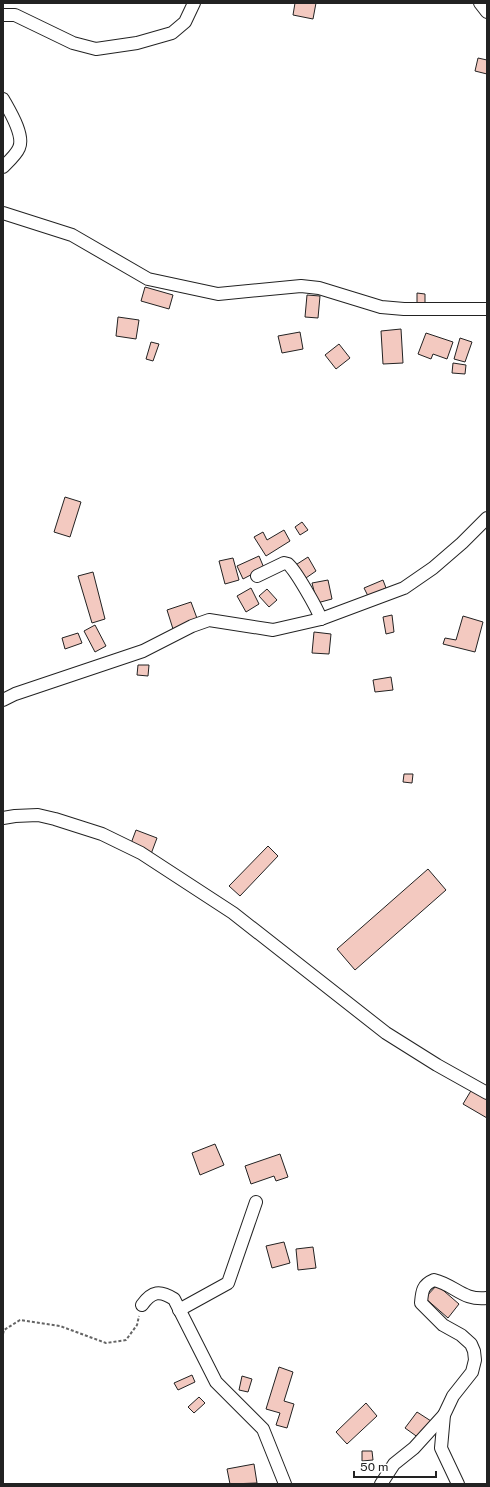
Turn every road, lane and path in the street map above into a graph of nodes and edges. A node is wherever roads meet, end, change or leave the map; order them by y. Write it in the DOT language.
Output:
graph roads {
  1 [pos="194,3"];
  2 [pos="480,3"];
  3 [pos="487,12"];
  4 [pos="3,15"];
  5 [pos="3,99"];
  6 [pos="3,167"];
  7 [pos="3,213"];
  8 [pos="487,309"];
  9 [pos="487,518"];
  10 [pos="257,576"];
  11 [pos="321,619"];
  12 [pos="3,700"];
  13 [pos="3,818"];
  14 [pos="487,1093"];
  15 [pos="256,1202"];
  16 [pos="487,1298"];
  17 [pos="142,1305"];
  18 [pos="179,1310"];
  19 [pos="3,1334"];
  20 [pos="444,1415"];
  21 [pos="285,1484"];
  22 [pos="382,1484"];
  23 [pos="458,1484"];
  1 -- 4 [label="street"];
  2 -- 3 [label="street"];
  5 -- 6 [label="street"];
  7 -- 8 [label="street"];
  9 -- 11 [label="street"];
  10 -- 11 [label="street"];
  11 -- 12 [label="street"];
  13 -- 14 [label="street"];
  15 -- 18 [label="street"];
  16 -- 20 [label="street"];
  17 -- 18 [label="street"];
  17 -- 19 [label="path"];
  18 -- 21 [label="street"];
  20 -- 22 [label="street"];
  20 -- 23 [label="street"];
}
